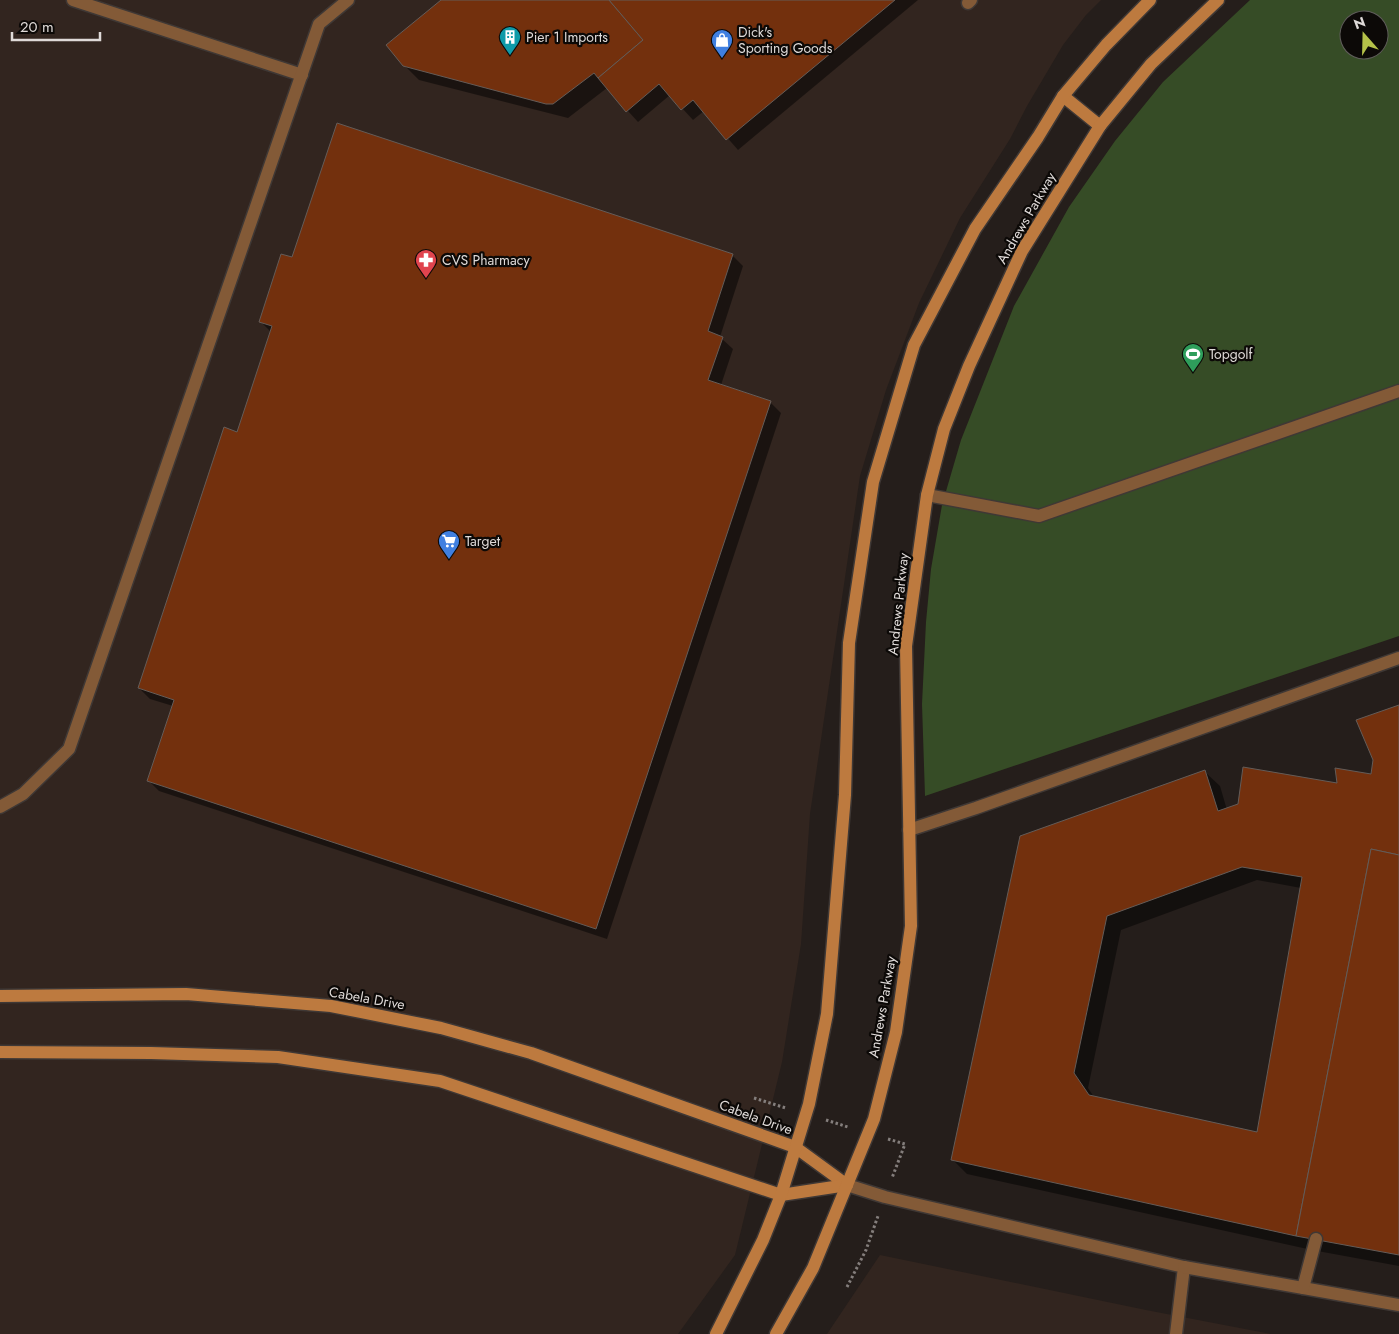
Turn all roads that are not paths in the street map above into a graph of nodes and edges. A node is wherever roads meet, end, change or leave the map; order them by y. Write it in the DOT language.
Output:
graph roads {
  1 [pos="73,0"];
  2 [pos="348,0"];
  3 [pos="1150,0"];
  4 [pos="1218,0"];
  5 [pos="302,75"];
  6 [pos="1063,96"];
  7 [pos="1100,126"];
  8 [pos="1399,391"];
  9 [pos="927,495"];
  10 [pos="1399,658"];
  11 [pos="0,807"];
  12 [pos="909,830"];
  13 [pos="0,996"];
  14 [pos="0,1052"];
  15 [pos="795,1147"];
  16 [pos="847,1185"];
  17 [pos="781,1195"];
  18 [pos="1316,1239"];
  19 [pos="1184,1267"];
  20 [pos="1303,1288"];
  21 [pos="1399,1305"];
  22 [pos="716,1334"];
  23 [pos="776,1334"];
  24 [pos="1176,1334"];
  1 -- 5 [label="lane"];
  2 -- 5 [label="lane"];
  3 -- 6 [label="street"];
  4 -- 7 [label="street, Andrews Parkway"];
  5 -- 11 [label="lane"];
  6 -- 7 [label="street"];
  6 -- 15 [label="street"];
  7 -- 9 [label="street, Andrews Parkway"];
  8 -- 9 [label="lane"];
  9 -- 12 [label="street, Andrews Parkway"];
  10 -- 12 [label="lane"];
  12 -- 16 [label="street, Andrews Parkway"];
  13 -- 15 [label="street, Cabela Drive"];
  14 -- 17 [label="street"];
  15 -- 16 [label="street, Cabela Drive"];
  15 -- 17 [label="street"];
  16 -- 17 [label="street"];
  16 -- 19 [label="lane"];
  16 -- 23 [label="street, Andrews Parkway"];
  17 -- 22 [label="street"];
  18 -- 20 [label="lane"];
  19 -- 20 [label="lane"];
  19 -- 24 [label="lane"];
  20 -- 21 [label="lane"];
}
